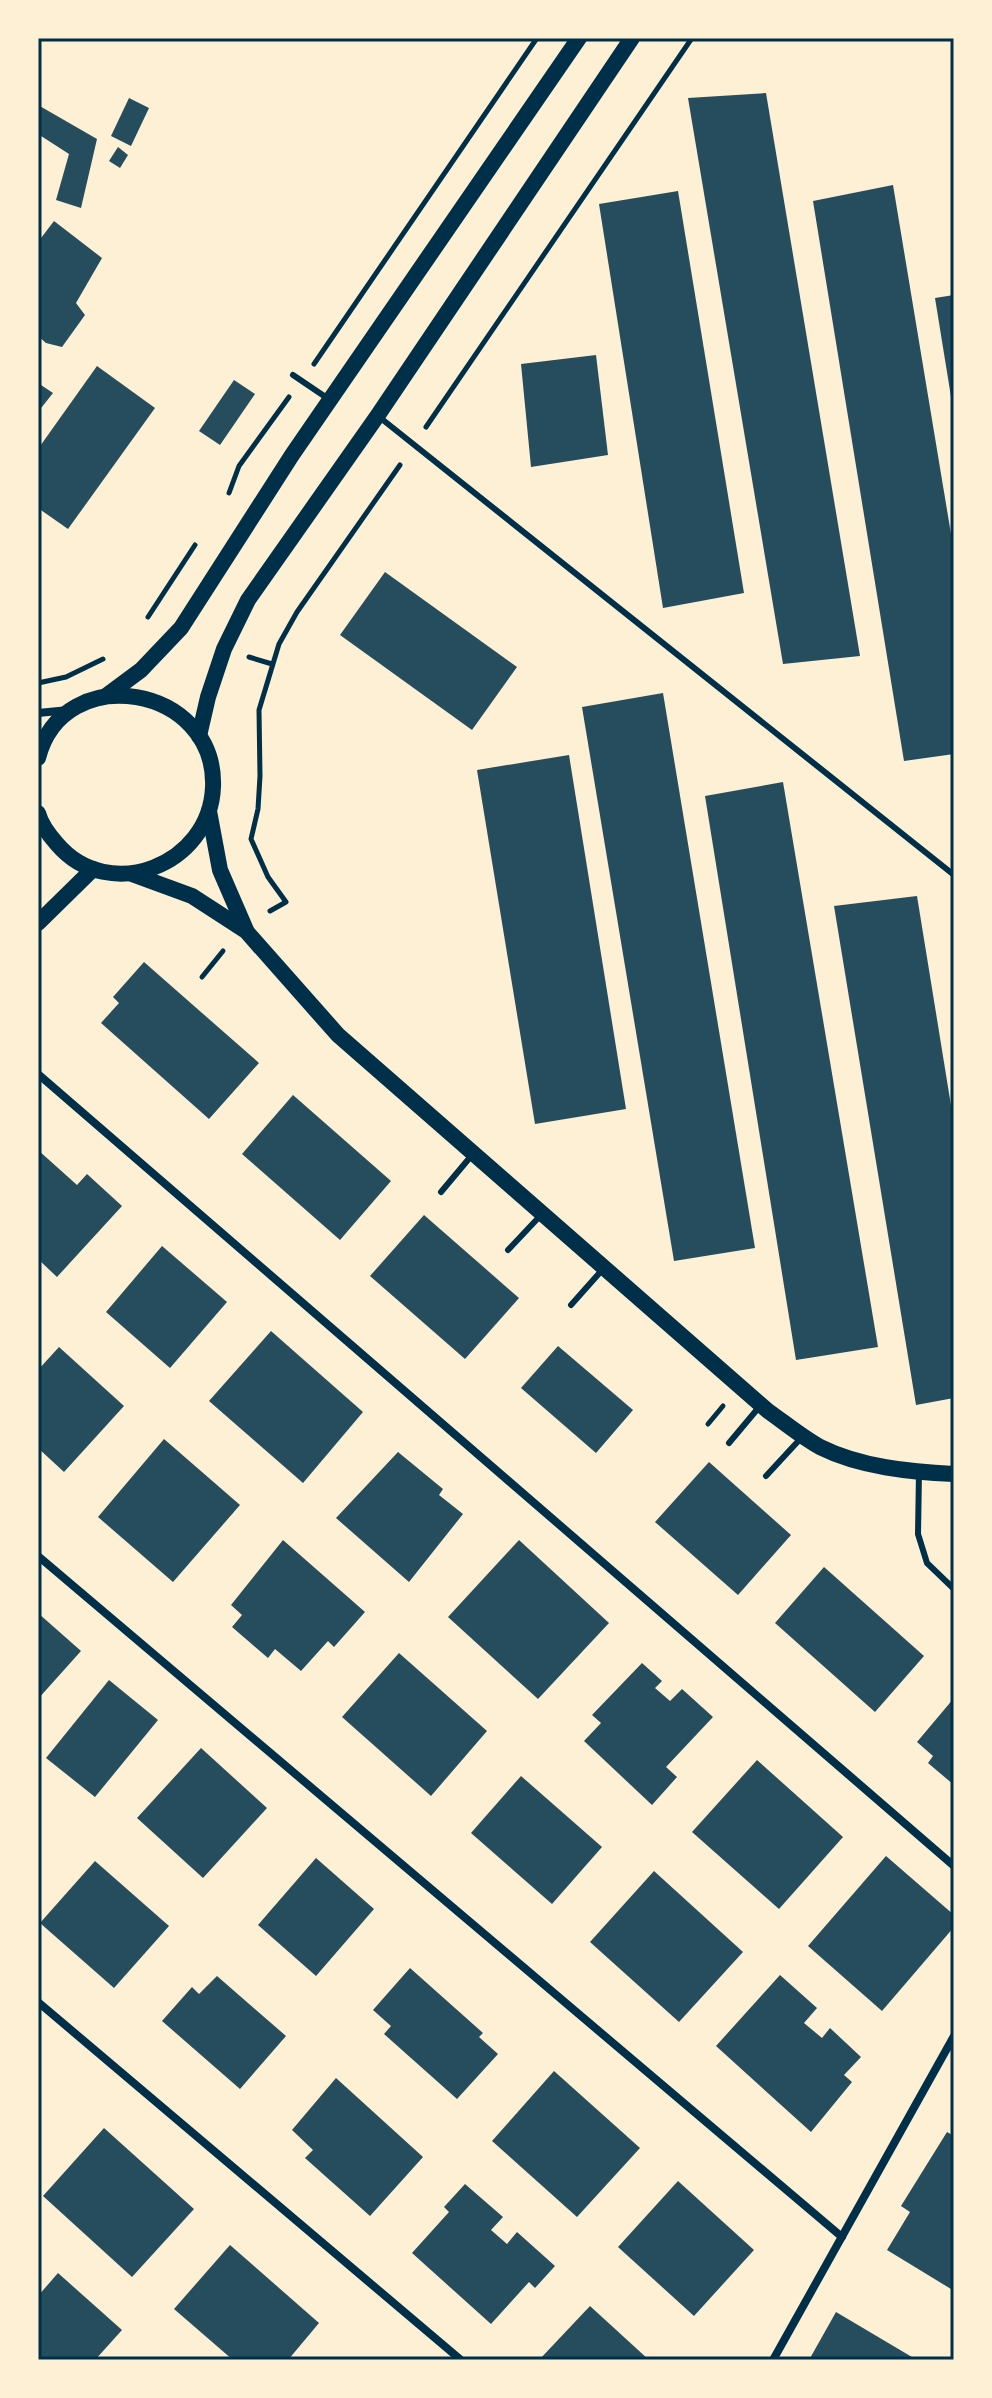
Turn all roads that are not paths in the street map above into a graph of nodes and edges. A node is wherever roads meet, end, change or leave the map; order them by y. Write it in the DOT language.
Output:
graph roads {
  1 [pos="579,38"];
  2 [pos="632,38"];
  3 [pos="293,375"];
  4 [pos="330,400"];
  5 [pos="378,415"];
  6 [pos="106,696"];
  7 [pos="74,709"];
  8 [pos="38,713"];
  9 [pos="199,736"];
  10 [pos="38,758"];
  11 [pos="209,811"];
  12 [pos="38,818"];
  13 [pos="93,869"];
  14 [pos="132,874"];
  15 [pos="954,875"];
  16 [pos="38,923"];
  17 [pos="246,931"];
  18 [pos="38,1074"];
  19 [pos="474,1154"];
  20 [pos="441,1192"];
  21 [pos="543,1213"];
  22 [pos="508,1250"];
  23 [pos="604,1268"];
  24 [pos="571,1305"];
  25 [pos="761,1405"];
  26 [pos="803,1436"];
  27 [pos="729,1443"];
  28 [pos="919,1472"];
  29 [pos="954,1474"];
  30 [pos="766,1476"];
  31 [pos="38,1556"];
  32 [pos="954,1589"];
  33 [pos="954,1866"];
  34 [pos="38,2002"];
  35 [pos="954,2036"];
  36 [pos="842,2237"];
  37 [pos="461,2360"];
  38 [pos="773,2360"];
  1 -- 4 [label="main road"];
  2 -- 5 [label="main road"];
  3 -- 4 [label="lane"];
  4 -- 6 [label="main road"];
  5 -- 9 [label="main road"];
  5 -- 15 [label="lane"];
  6 -- 7 [label="main road"];
  6 -- 9 [label="main road"];
  7 -- 8 [label="street"];
  7 -- 10 [label="main road"];
  9 -- 11 [label="main road"];
  11 -- 14 [label="main road"];
  11 -- 17 [label="main road"];
  12 -- 13 [label="main road"];
  13 -- 14 [label="main road"];
  13 -- 16 [label="main road"];
  14 -- 17 [label="main road"];
  17 -- 19 [label="main road"];
  18 -- 33 [label="street"];
  19 -- 20 [label="lane"];
  19 -- 21 [label="main road"];
  21 -- 22 [label="lane"];
  21 -- 23 [label="main road"];
  23 -- 24 [label="lane"];
  23 -- 25 [label="main road"];
  25 -- 26 [label="main road"];
  25 -- 27 [label="lane"];
  26 -- 28 [label="main road"];
  26 -- 30 [label="lane"];
  28 -- 29 [label="main road"];
  28 -- 32 [label="lane"];
  31 -- 36 [label="street"];
  34 -- 37 [label="street"];
  35 -- 36 [label="street"];
  36 -- 38 [label="street"];
}
